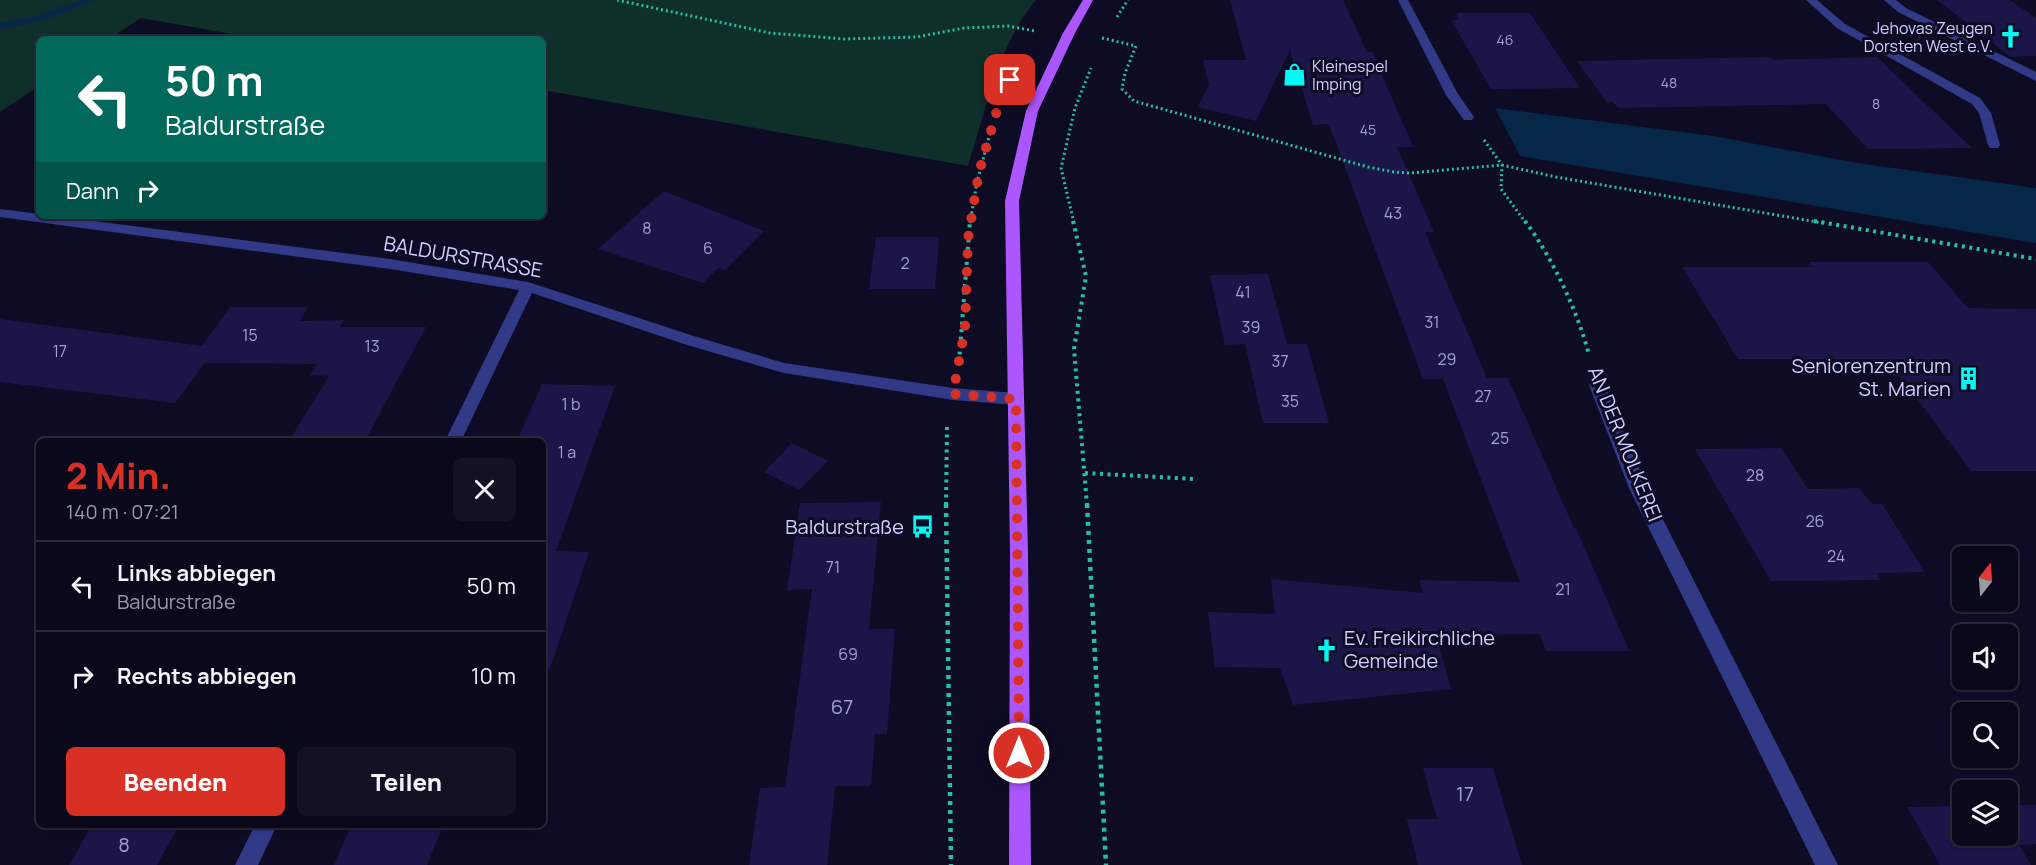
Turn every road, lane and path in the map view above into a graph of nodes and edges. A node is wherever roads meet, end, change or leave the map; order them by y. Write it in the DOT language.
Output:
graph roads {
  1 [pos="617,0"];
  2 [pos="1088,0"];
  3 [pos="1403,0"];
  4 [pos="1811,0"];
  5 [pos="1889,0"];
  6 [pos="1030,39"];
  7 [pos="1101,44"];
  8 [pos="1095,59"];
  9 [pos="2036,77"];
  10 [pos="1468,117"];
  11 [pos="994,121"];
  12 [pos="1994,145"];
  13 [pos="1502,165"];
  14 [pos="0,213"];
  15 [pos="36,218"];
  16 [pos="46,219"];
  17 [pos="2036,259"];
  18 [pos="528,287"];
  19 [pos="1597,385"];
  20 [pos="953,394"];
  21 [pos="1016,399"];
  22 [pos="454,438"];
  23 [pos="1085,473"];
  24 [pos="1195,479"];
  25 [pos="264,828"];
  26 [pos="246,865"];
  27 [pos="951,865"];
  28 [pos="1020,865"];
  29 [pos="1106,865"];
  30 [pos="1827,865"];
  1 -- 6 [label="path"];
  2 -- 21 [label="main road"];
  3 -- 10 [label="street"];
  4 -- 12 [label="street"];
  5 -- 9 [label="street"];
  7 -- 13 [label="path"];
  8 -- 23 [label="path"];
  10 -- 13 [label="path"];
  11 -- 20 [label="path"];
  13 -- 17 [label="path"];
  13 -- 19 [label="path, AN DER MOLKEREI"];
  14 -- 15 [label="street, BALDURSTRASSE"];
  16 -- 18 [label="street, BALDURSTRASSE"];
  18 -- 20 [label="street, BALDURSTRASSE"];
  18 -- 22 [label="street"];
  19 -- 30 [label="street, AN DER MOLKEREI"];
  20 -- 21 [label="street, BALDURSTRASSE"];
  20 -- 27 [label="path"];
  21 -- 28 [label="main road"];
  23 -- 24 [label="path"];
  23 -- 29 [label="path"];
  25 -- 26 [label="street"];
}
